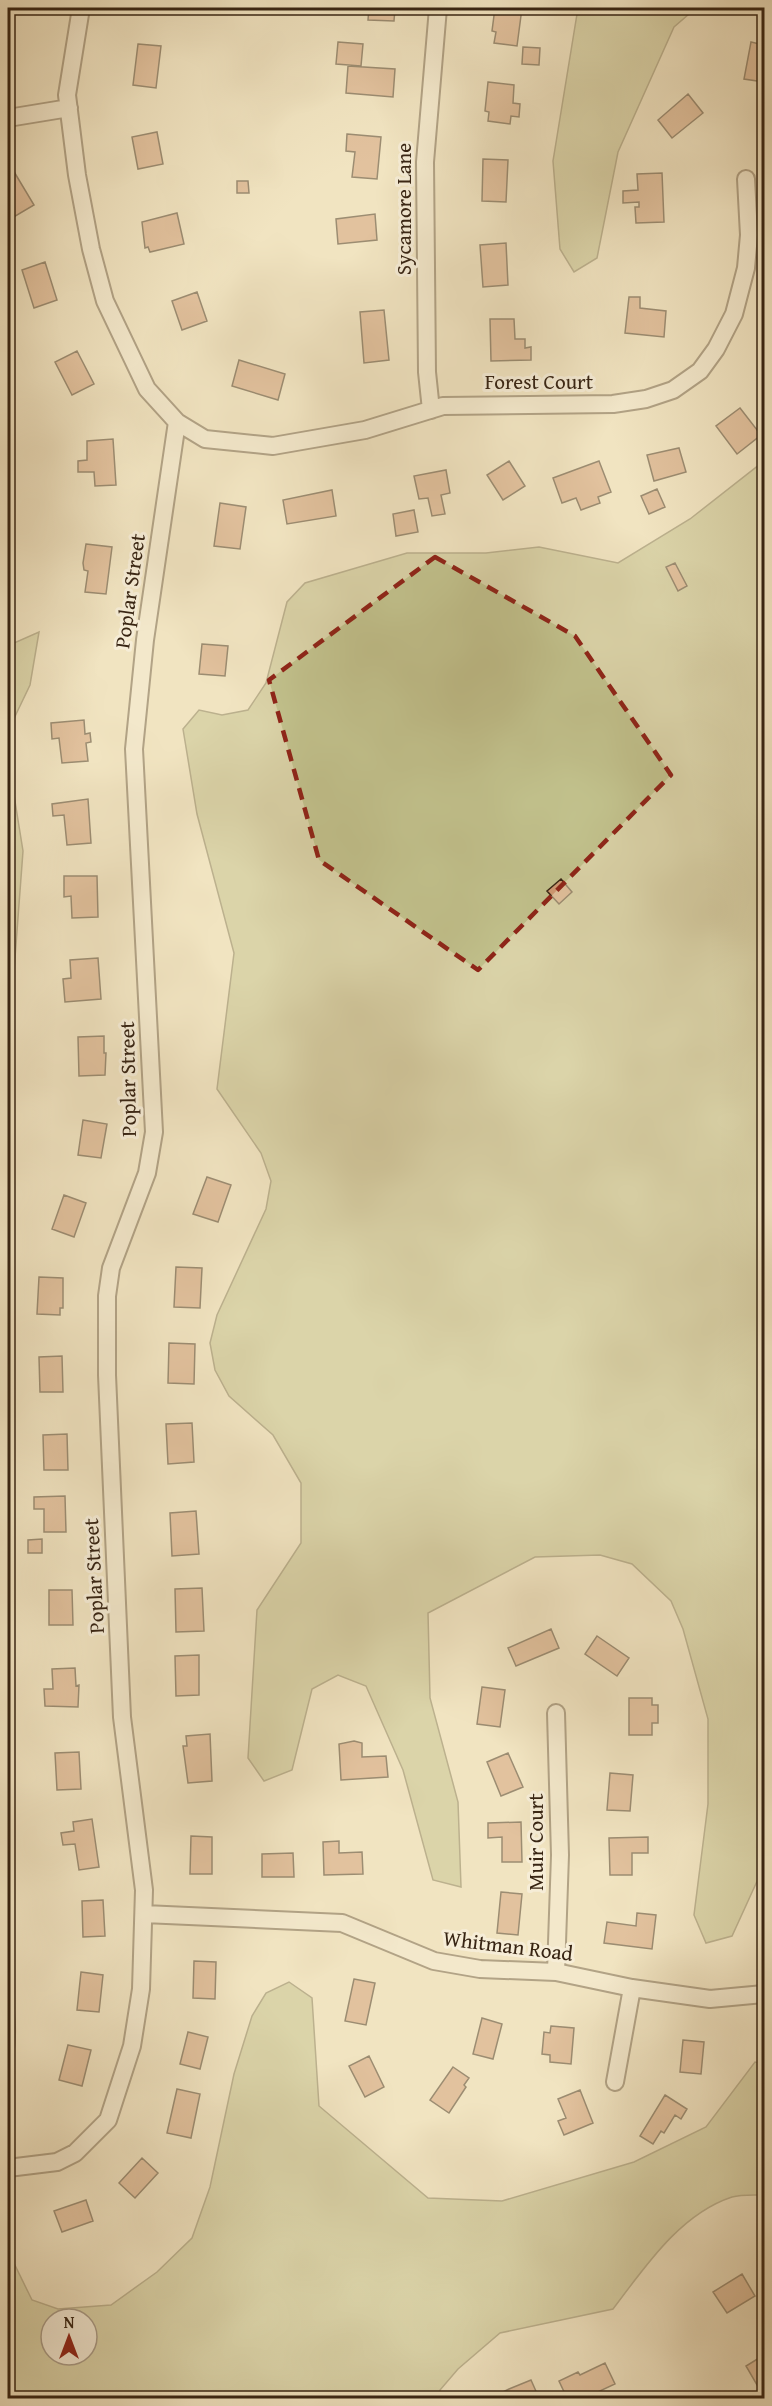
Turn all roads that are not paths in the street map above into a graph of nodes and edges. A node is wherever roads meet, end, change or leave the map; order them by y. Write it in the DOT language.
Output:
graph roads {
  1 [pos="81,8"];
  2 [pos="438,8"];
  3 [pos="69,108"];
  4 [pos="8,118"];
  5 [pos="746,179"];
  6 [pos="431,410"];
  7 [pos="177,422"];
  8 [pos="556,1713"];
  9 [pos="144,1914"];
  10 [pos="556,1972"];
  11 [pos="632,1988"];
  12 [pos="765,1994"];
  13 [pos="615,2082"];
  14 [pos="8,2168"];
  1 -- 3 [label="street"];
  2 -- 6 [label="street, Sycamore Lane"];
  3 -- 4 [label="street"];
  3 -- 7 [label="street"];
  5 -- 6 [label="street, Forest Court"];
  6 -- 7 [label="street, Forest Court"];
  7 -- 9 [label="street, Poplar Street"];
  8 -- 10 [label="street, Muir Court"];
  9 -- 10 [label="street, Whitman Road"];
  9 -- 14 [label="street, Poplar Street"];
  10 -- 11 [label="street, Whitman Road"];
  11 -- 12 [label="street, Whitman Road"];
  11 -- 13 [label="street"];
}
